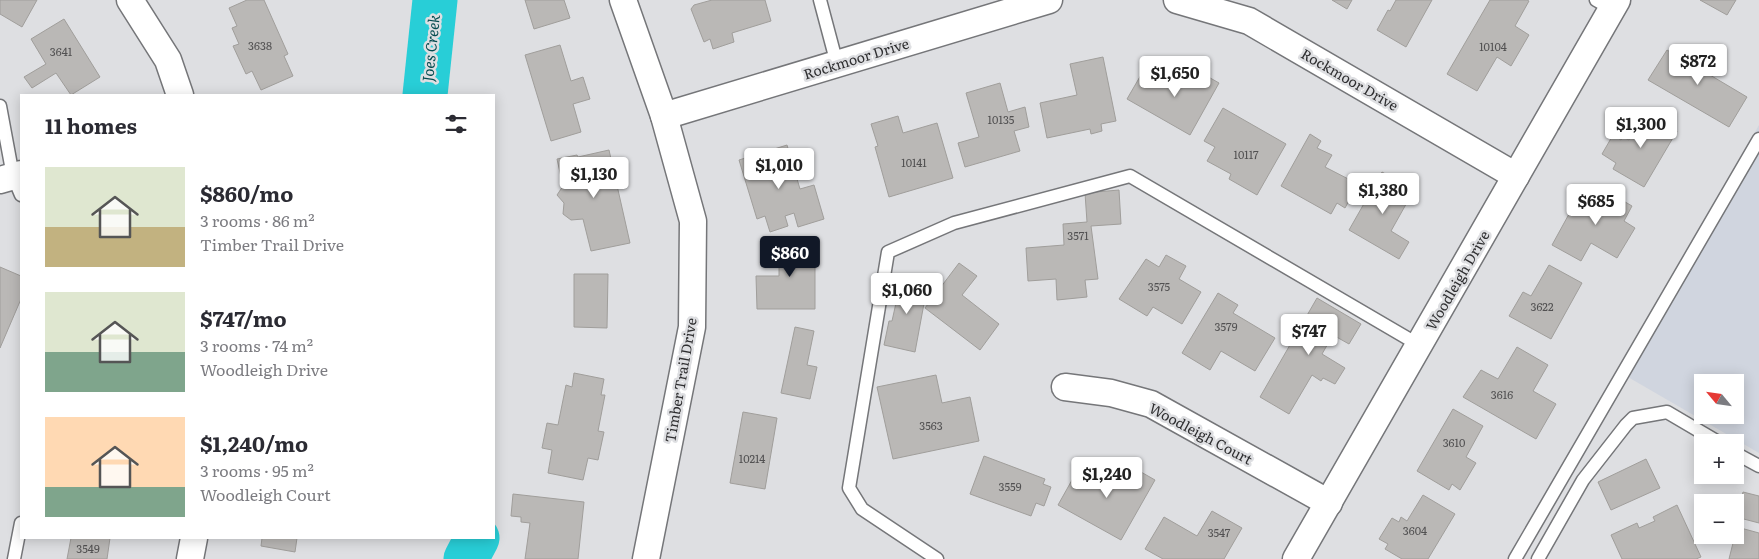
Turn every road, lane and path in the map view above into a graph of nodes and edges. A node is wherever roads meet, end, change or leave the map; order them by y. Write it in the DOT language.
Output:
graph roads {
  1 [pos="130,0"];
  2 [pos="623,0"];
  3 [pos="820,0"];
  4 [pos="1049,0"];
  5 [pos="1177,0"];
  6 [pos="1609,3"];
  7 [pos="1014,5"];
  8 [pos="837,64"];
  9 [pos="180,94"];
  10 [pos="0,106"];
  11 [pos="664,116"];
  12 [pos="1759,139"];
  13 [pos="1516,176"];
  14 [pos="14,181"];
  15 [pos="1419,346"];
  16 [pos="1065,387"];
  17 [pos="1704,434"];
  18 [pos="1744,458"];
  19 [pos="1759,466"];
  20 [pos="1329,502"];
  21 [pos="20,528"];
  22 [pos="194,539"];
  23 [pos="14,559"];
  24 [pos="190,559"];
  25 [pos="646,559"];
  26 [pos="937,559"];
  27 [pos="1296,559"];
  28 [pos="1515,559"];
  29 [pos="1538,559"];
  1 -- 9 [label="street"];
  2 -- 11 [label="street, Timber Trail Drive"];
  3 -- 8 [label="lane"];
  4 -- 7 [label="street, Rockmoor Drive"];
  5 -- 13 [label="street, Rockmoor Drive"];
  6 -- 13 [label="street, Woodleigh Drive"];
  7 -- 8 [label="street, Rockmoor Drive"];
  8 -- 11 [label="street, Rockmoor Drive"];
  10 -- 14 [label="lane"];
  11 -- 25 [label="street, Timber Trail Drive"];
  12 -- 28 [label="lane"];
  13 -- 15 [label="street, Woodleigh Drive"];
  15 -- 20 [label="street, Woodleigh Drive"];
  15 -- 26 [label="lane"];
  16 -- 20 [label="street, Woodleigh Court"];
  17 -- 29 [label="lane"];
  18 -- 19 [label="lane"];
  20 -- 27 [label="street, Woodleigh Drive"];
  21 -- 23 [label="lane"];
  22 -- 24 [label="street"];
}
